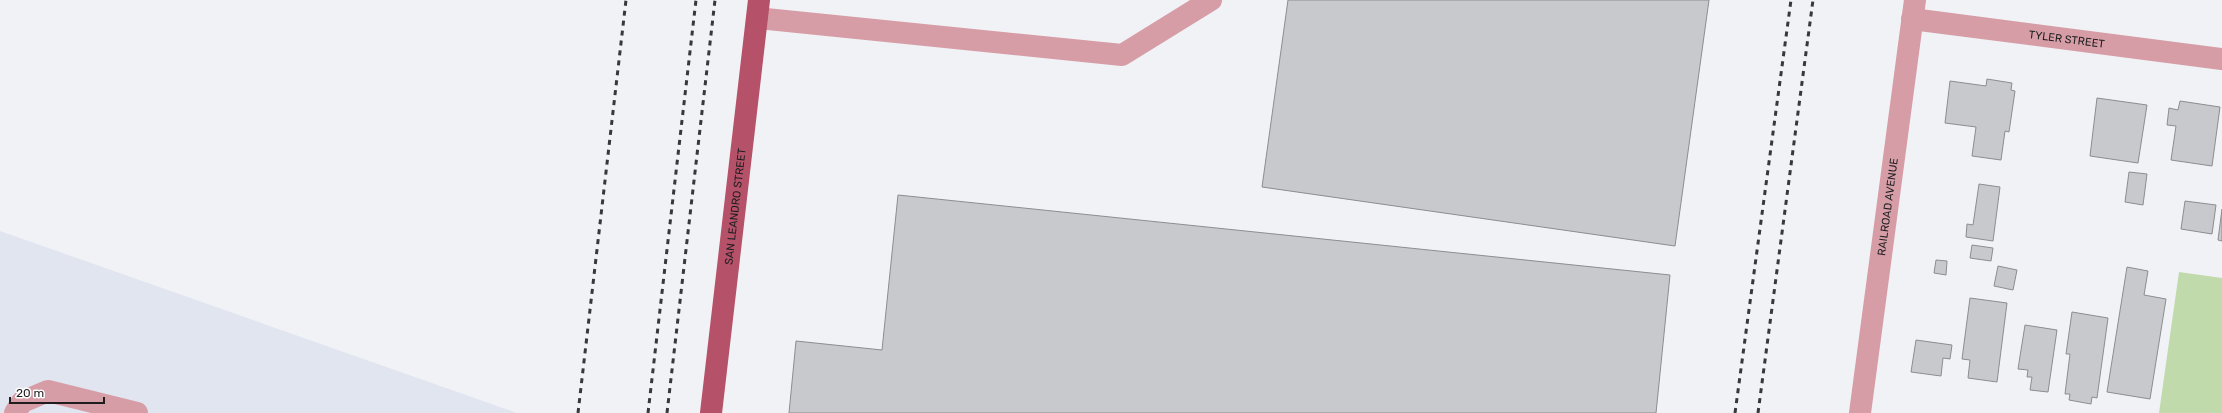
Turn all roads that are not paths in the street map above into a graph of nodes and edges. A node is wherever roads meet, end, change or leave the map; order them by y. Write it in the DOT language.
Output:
graph roads {
  1 [pos="1211,0"];
  2 [pos="758,9"];
  3 [pos="1913,9"];
  4 [pos="2222,59"];
  5 [pos="15,413"];
  6 [pos="137,413"];
  7 [pos="711,413"];
  8 [pos="1860,413"];
  1 -- 2 [label="street"];
  2 -- 7 [label="main road, SAN LEANDRO STREET"];
  3 -- 4 [label="street, TYLER STREET"];
  3 -- 8 [label="street, RAILROAD AVENUE"];
  5 -- 6 [label="street"];
}
